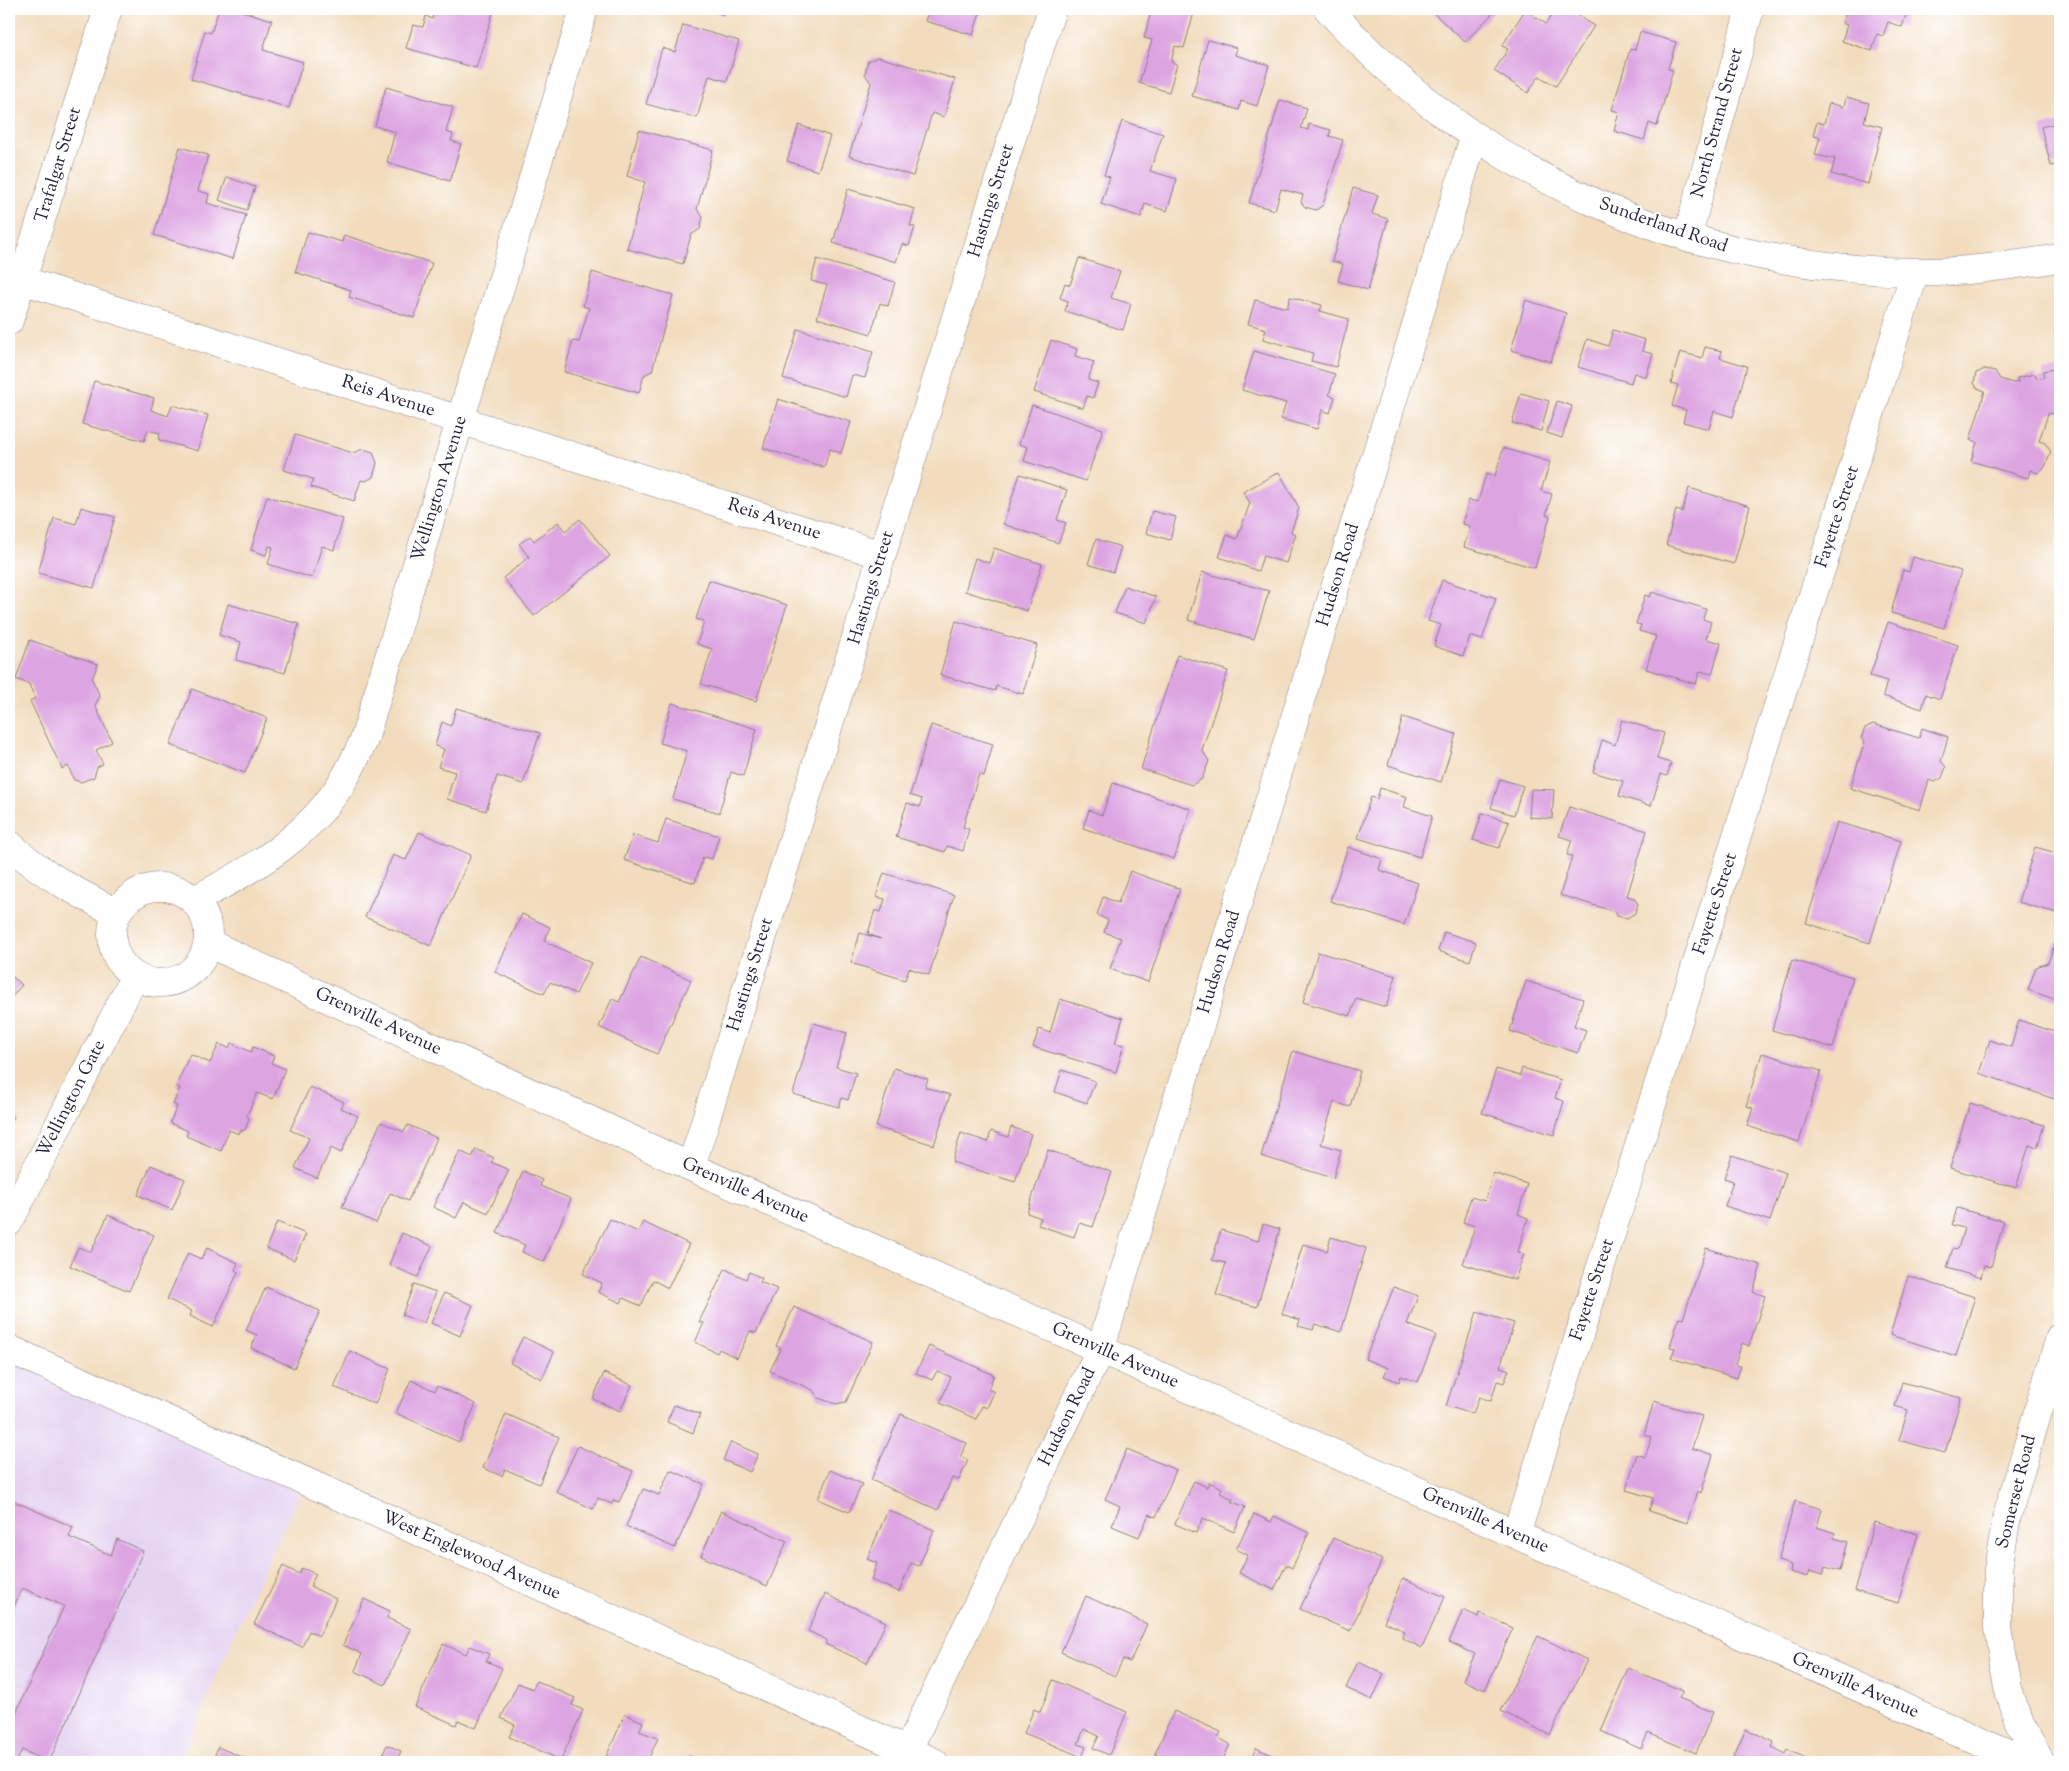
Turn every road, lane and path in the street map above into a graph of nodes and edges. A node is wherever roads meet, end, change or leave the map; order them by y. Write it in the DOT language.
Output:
graph roads {
  1 [pos="108,9"];
  2 [pos="584,9"];
  3 [pos="1052,9"];
  4 [pos="1328,9"];
  5 [pos="1750,9"];
  6 [pos="1474,137"];
  7 [pos="1687,238"];
  8 [pos="2060,258"];
  9 [pos="1916,272"];
  10 [pos="16,278"];
  11 [pos="9,321"];
  12 [pos="461,420"];
  13 [pos="882,555"];
  14 [pos="9,844"];
  15 [pos="194,900"];
  16 [pos="117,914"];
  17 [pos="208,944"];
  18 [pos="135,976"];
  19 [pos="691,1167"];
  20 [pos="9,1222"];
  21 [pos="2060,1337"];
  22 [pos="9,1349"];
  23 [pos="1100,1350"];
  24 [pos="1516,1535"];
  25 [pos="905,1756"];
  26 [pos="934,1762"];
  27 [pos="2026,1762"];
  28 [pos="2041,1762"];
  1 -- 10 [label="street, Trafalgar Street"];
  2 -- 12 [label="street, Wellington Avenue"];
  3 -- 13 [label="street, Hastings Street"];
  4 -- 6 [label="street, Sunderland Road"];
  5 -- 7 [label="street, North Strand Street"];
  6 -- 7 [label="street, Sunderland Road"];
  6 -- 23 [label="street, Hudson Road"];
  7 -- 9 [label="street, Sunderland Road"];
  8 -- 9 [label="street, Sunderland Road"];
  9 -- 24 [label="street, Fayette Street"];
  10 -- 11 [label="street, Trafalgar Street"];
  10 -- 12 [label="street, Reis Avenue"];
  12 -- 13 [label="street, Reis Avenue"];
  12 -- 15 [label="street, Wellington Avenue"];
  13 -- 19 [label="street, Hastings Street"];
  14 -- 16 [label="street"];
  15 -- 16 [label="street"];
  15 -- 17 [label="street"];
  16 -- 18 [label="street"];
  17 -- 18 [label="street"];
  17 -- 19 [label="street, Grenville Avenue"];
  18 -- 20 [label="street, Wellington Gate"];
  19 -- 23 [label="street, Grenville Avenue"];
  21 -- 28 [label="street, Somerset Road"];
  22 -- 25 [label="street, West Englewood Avenue"];
  23 -- 24 [label="street, Grenville Avenue"];
  23 -- 25 [label="street, Hudson Road"];
  24 -- 27 [label="street, Grenville Avenue"];
  25 -- 26 [label="street, West Englewood Avenue"];
}
